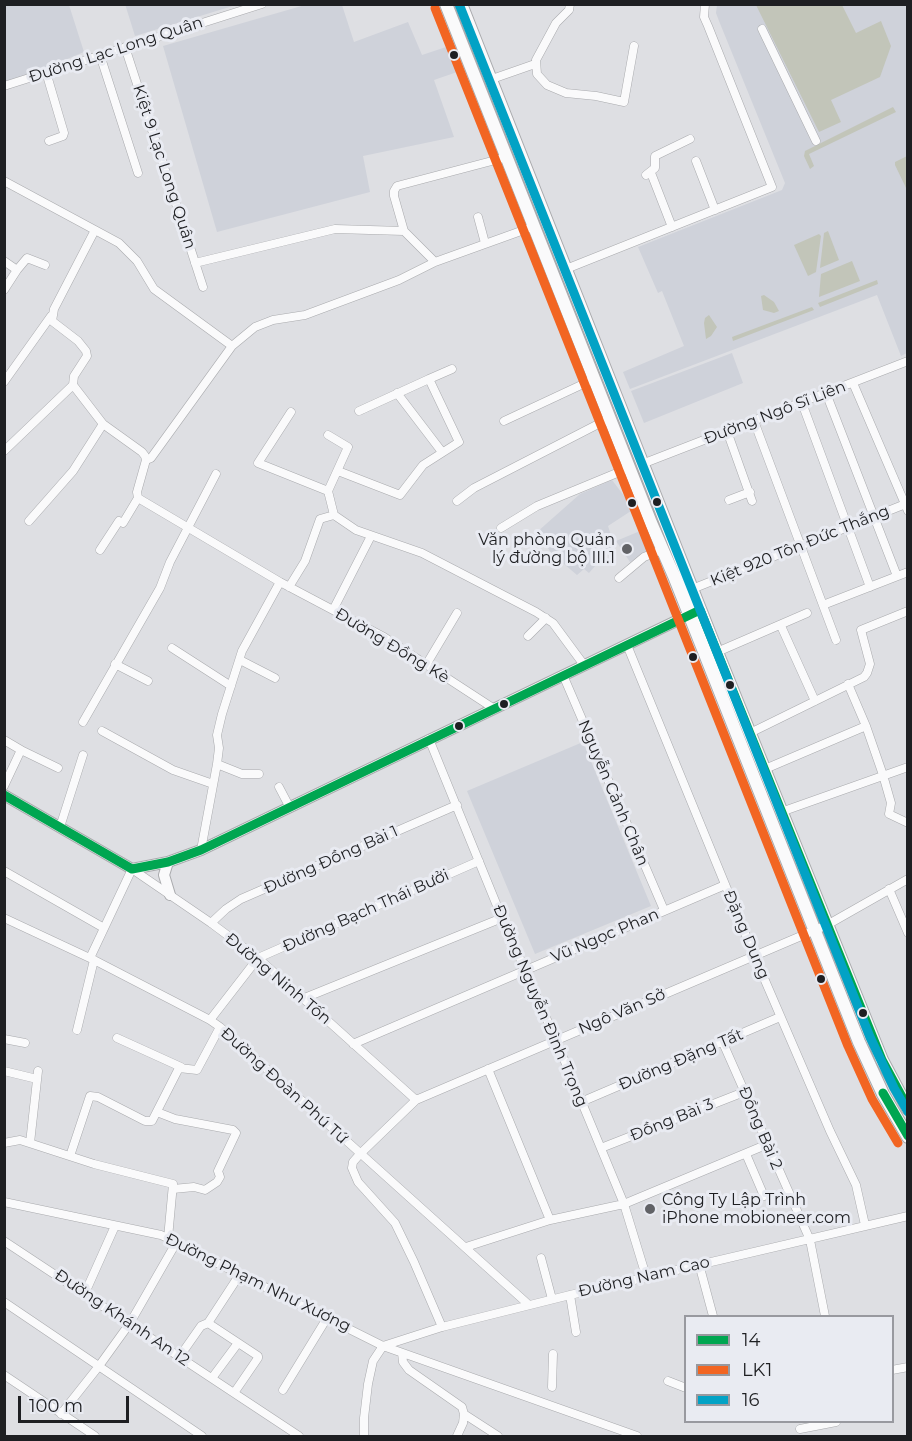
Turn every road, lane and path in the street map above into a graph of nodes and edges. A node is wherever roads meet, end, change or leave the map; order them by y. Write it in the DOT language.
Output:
graph roads {
  1 [pos="262,4"];
  2 [pos="446,4"];
  3 [pos="461,4"];
  4 [pos="570,4"];
  5 [pos="705,4"];
  6 [pos="762,29"];
  7 [pos="634,46"];
  8 [pos="125,47"];
  9 [pos="100,55"];
  10 [pos="535,64"];
  11 [pos="46,72"];
  12 [pos="492,79"];
  13 [pos="4,86"];
  14 [pos="690,139"];
  15 [pos="49,141"];
  16 [pos="816,141"];
  17 [pos="507,157"];
  18 [pos="696,161"];
  19 [pos="138,173"];
  20 [pos="4,181"];
  21 [pos="715,210"];
  22 [pos="478,217"];
  23 [pos="535,226"];
  24 [pos="672,227"];
  25 [pos="95,230"];
  26 [pos="404,231"];
  27 [pos="485,243"];
  28 [pos="435,262"];
  29 [pos="195,263"];
  30 [pos="11,265"];
  31 [pos="45,265"];
  32 [pos="566,269"];
  33 [pos="203,287"];
  34 [pos="4,290"];
  35 [pos="51,316"];
  36 [pos="232,346"];
  37 [pos="908,362"];
  38 [pos="4,367"];
  39 [pos="452,369"];
  40 [pos="12,372"];
  41 [pos="429,379"];
  42 [pos="594,379"];
  43 [pos="4,382"];
  44 [pos="853,382"];
  45 [pos="73,385"];
  46 [pos="612,386"];
  47 [pos="599,392"];
  48 [pos="397,393"];
  49 [pos="826,393"];
  50 [pos="802,402"];
  51 [pos="359,411"];
  52 [pos="291,412"];
  53 [pos="610,418"];
  54 [pos="504,421"];
  55 [pos="754,421"];
  56 [pos="103,424"];
  57 [pos="727,431"];
  58 [pos="328,435"];
  59 [pos="4,451"];
  60 [pos="442,452"];
  61 [pos="146,460"];
  62 [pos="642,464"];
  63 [pos="629,468"];
  64 [pos="338,471"];
  65 [pos="216,474"];
  66 [pos="328,491"];
  67 [pos="138,498"];
  68 [pos="729,500"];
  69 [pos="457,501"];
  70 [pos="907,506"];
  71 [pos="334,515"];
  72 [pos="874,516"];
  73 [pos="29,522"];
  74 [pos="846,526"];
  75 [pos="188,528"];
  76 [pos="501,528"];
  77 [pos="371,536"];
  78 [pos="801,544"];
  79 [pos="100,550"];
  80 [pos="662,550"];
  81 [pos="908,572"];
  82 [pos="897,576"];
  83 [pos="619,578"];
  84 [pos="280,582"];
  85 [pos="288,587"];
  86 [pos="870,587"];
  87 [pos="692,589"];
  88 [pos="823,605"];
  89 [pos="333,610"];
  90 [pos="908,611"];
  91 [pos="694,612"];
  92 [pos="457,613"];
  93 [pos="807,613"];
  94 [pos="546,618"];
  95 [pos="781,626"];
  96 [pos="528,636"];
  97 [pos="836,640"];
  98 [pos="627,645"];
  99 [pos="172,648"];
  100 [pos="717,652"];
  101 [pos="240,660"];
  102 [pos="114,664"];
  103 [pos="426,665"];
  104 [pos="584,665"];
  105 [pos="563,675"];
  106 [pos="275,678"];
  107 [pos="148,681"];
  108 [pos="848,684"];
  109 [pos="231,686"];
  110 [pos="815,701"];
  111 [pos="493,708"];
  112 [pos="83,722"];
  113 [pos="866,726"];
  114 [pos="102,731"];
  115 [pos="750,733"];
  116 [pos="429,739"];
  117 [pos="4,740"];
  118 [pos="21,750"];
  119 [pos="83,755"];
  120 [pos="217,764"];
  121 [pos="908,767"];
  122 [pos="58,768"];
  123 [pos="765,769"];
  124 [pos="259,774"];
  125 [pos="883,776"];
  126 [pos="213,784"];
  127 [pos="4,786"];
  128 [pos="279,787"];
  129 [pos="4,795"];
  130 [pos="457,805"];
  131 [pos="289,806"];
  132 [pos="781,812"];
  133 [pos="908,823"];
  134 [pos="60,827"];
  135 [pos="201,850"];
  136 [pos="479,861"];
  137 [pos="168,862"];
  138 [pos="132,869"];
  139 [pos="4,871"];
  140 [pos="908,879"];
  141 [pos="725,885"];
  142 [pos="889,889"];
  143 [pos="171,895"];
  144 [pos="664,910"];
  145 [pos="4,918"];
  146 [pos="502,918"];
  147 [pos="211,923"];
  148 [pos="827,924"];
  149 [pos="104,928"];
  150 [pos="814,930"];
  151 [pos="908,933"];
  152 [pos="754,955"];
  153 [pos="258,958"];
  154 [pos="92,959"];
  155 [pos="525,970"];
  156 [pos="302,999"];
  157 [pos="780,1017"];
  158 [pos="210,1020"];
  159 [pos="220,1027"];
  160 [pos="77,1030"];
  161 [pos="117,1038"];
  162 [pos="4,1040"];
  163 [pos="556,1040"];
  164 [pos="26,1043"];
  165 [pos="723,1043"];
  166 [pos="353,1044"];
  167 [pos="182,1067"];
  168 [pos="488,1069"];
  169 [pos="4,1071"];
  170 [pos="744,1092"];
  171 [pos="416,1100"];
  172 [pos="581,1102"];
  173 [pos="908,1109"];
  174 [pos="157,1113"];
  175 [pos="908,1137"];
  176 [pos="4,1143"];
  177 [pos="30,1143"];
  178 [pos="768,1144"];
  179 [pos="601,1148"];
  180 [pos="360,1154"];
  181 [pos="746,1154"];
  182 [pos="70,1156"];
  183 [pos="173,1189"];
  184 [pos="764,1196"];
  185 [pos="4,1202"];
  186 [pos="624,1204"];
  187 [pos="908,1216"];
  188 [pos="550,1220"];
  189 [pos="866,1225"];
  190 [pos="115,1226"];
  191 [pos="168,1238"];
  192 [pos="4,1240"];
  193 [pos="810,1240"];
  194 [pos="176,1243"];
  195 [pos="466,1247"];
  196 [pos="541,1258"];
  197 [pos="699,1264"];
  198 [pos="240,1274"];
  199 [pos="646,1276"];
  200 [pos="85,1293"];
  201 [pos="570,1295"];
  202 [pos="552,1299"];
  203 [pos="4,1302"];
  204 [pos="529,1305"];
  205 [pos="712,1315"];
  206 [pos="825,1315"];
  207 [pos="327,1318"];
  208 [pos="130,1323"];
  209 [pos="208,1323"];
  210 [pos="442,1327"];
  211 [pos="576,1332"];
  212 [pos="238,1343"];
  213 [pos="383,1346"];
  214 [pos="402,1353"];
  215 [pos="553,1354"];
  216 [pos="180,1356"];
  217 [pos="99,1366"];
  218 [pos="4,1375"];
  219 [pos="212,1378"];
  220 [pos="668,1381"];
  221 [pos="552,1387"];
  222 [pos="684,1387"];
  223 [pos="283,1390"];
  224 [pos="234,1393"];
  225 [pos="61,1414"];
  226 [pos="464,1414"];
  227 [pos="831,1423"];
  228 [pos="800,1429"];
  229 [pos="95,1437"];
  230 [pos="202,1437"];
  231 [pos="299,1437"];
  232 [pos="364,1437"];
  233 [pos="457,1437"];
  234 [pos="498,1437"];
  235 [pos="637,1437"];
  1 -- 8 [label="street, Đường Lạc Long Quân"];
  2 -- 17 [label="highway"];
  3 -- 12 [label="highway"];
  4 -- 10 [label="street"];
  5 -- 21 [label="street"];
  6 -- 16 [label="street"];
  7 -- 10 [label="street"];
  8 -- 9 [label="street, Đường Lạc Long Quân"];
  8 -- 29 [label="street, Kiệt 9 Lạc Long Quân"];
  9 -- 11 [label="street, Đường Lạc Long Quân"];
  9 -- 19 [label="street"];
  10 -- 12 [label="street"];
  11 -- 13 [label="street, Đường Lạc Long Quân"];
  11 -- 15 [label="street"];
  12 -- 32 [label="highway"];
  14 -- 24 [label="street"];
  17 -- 23 [label="highway"];
  17 -- 26 [label="street"];
  18 -- 21 [label="street"];
  20 -- 25 [label="street"];
  21 -- 24 [label="street"];
  22 -- 27 [label="street"];
  23 -- 27 [label="street"];
  23 -- 42 [label="highway"];
  24 -- 32 [label="street"];
  25 -- 35 [label="street"];
  25 -- 36 [label="street"];
  26 -- 28 [label="street"];
  26 -- 29 [label="street"];
  27 -- 28 [label="street"];
  28 -- 36 [label="street"];
  29 -- 33 [label="street, Kiệt 9 Lạc Long Quân"];
  30 -- 31 [label="street"];
  30 -- 34 [label="street"];
  32 -- 46 [label="highway"];
  35 -- 40 [label="street"];
  35 -- 45 [label="street"];
  36 -- 61 [label="street"];
  37 -- 44 [label="street, Đường Ngô Sĩ Liên"];
  38 -- 40 [label="street"];
  39 -- 41 [label="street"];
  40 -- 43 [label="street"];
  41 -- 48 [label="street"];
  41 -- 60 [label="street"];
  42 -- 47 [label="highway"];
  42 -- 54 [label="street"];
  44 -- 49 [label="street, Đường Ngô Sĩ Liên"];
  44 -- 70 [label="street"];
  45 -- 56 [label="street"];
  45 -- 59 [label="street"];
  46 -- 47 [label="highway"];
  46 -- 62 [label="highway"];
  47 -- 53 [label="highway"];
  48 -- 51 [label="street"];
  48 -- 60 [label="street"];
  49 -- 50 [label="street, Đường Ngô Sĩ Liên"];
  49 -- 72 [label="street"];
  50 -- 55 [label="street, Đường Ngô Sĩ Liên"];
  50 -- 74 [label="street"];
  52 -- 66 [label="street"];
  53 -- 63 [label="highway"];
  53 -- 69 [label="street"];
  55 -- 57 [label="street, Đường Ngô Sĩ Liên"];
  55 -- 78 [label="street"];
  56 -- 61 [label="street"];
  56 -- 73 [label="street"];
  57 -- 62 [label="street, Đường Ngô Sĩ Liên"];
  57 -- 68 [label="street"];
  58 -- 64 [label="street"];
  60 -- 64 [label="street"];
  61 -- 67 [label="street"];
  62 -- 87 [label="highway"];
  63 -- 76 [label="street"];
  63 -- 80 [label="highway"];
  64 -- 66 [label="street"];
  65 -- 75 [label="street"];
  66 -- 71 [label="street"];
  67 -- 75 [label="street, Đường Đồng Kè"];
  67 -- 79 [label="street"];
  70 -- 72 [label="street, Kiệt 920 Tôn Đức Thắng"];
  71 -- 77 [label="street"];
  71 -- 85 [label="street"];
  72 -- 74 [label="street, Kiệt 920 Tôn Đức Thắng"];
  72 -- 82 [label="street"];
  74 -- 78 [label="street, Kiệt 920 Tôn Đức Thắng"];
  74 -- 86 [label="street"];
  75 -- 84 [label="street, Đường Đồng Kè"];
  75 -- 102 [label="street"];
  77 -- 89 [label="street"];
  77 -- 94 [label="street"];
  78 -- 87 [label="street, Kiệt 920 Tôn Đức Thắng"];
  78 -- 88 [label="street"];
  80 -- 83 [label="street"];
  80 -- 91 [label="highway"];
  81 -- 82 [label="street"];
  82 -- 86 [label="street"];
  84 -- 85 [label="street, Đường Đồng Kè"];
  84 -- 101 [label="street"];
  85 -- 89 [label="street, Đường Đồng Kè"];
  86 -- 88 [label="street"];
  87 -- 91 [label="highway"];
  88 -- 97 [label="street"];
  89 -- 103 [label="street, Đường Đồng Kè"];
  90 -- 108 [label="street"];
  91 -- 98 [label="main road"];
  91 -- 100 [label="highway"];
  91 -- 150 [label="highway"];
  92 -- 103 [label="street"];
  93 -- 95 [label="street"];
  94 -- 96 [label="street"];
  94 -- 104 [label="street"];
  95 -- 100 [label="street"];
  95 -- 110 [label="street"];
  98 -- 104 [label="main road"];
  98 -- 141 [label="street, Đặng Dung"];
  99 -- 109 [label="street"];
  100 -- 115 [label="highway"];
  101 -- 106 [label="street"];
  101 -- 109 [label="street"];
  102 -- 107 [label="street"];
  102 -- 112 [label="street"];
  103 -- 111 [label="street, Đường Đồng Kè"];
  104 -- 105 [label="main road"];
  105 -- 111 [label="main road"];
  105 -- 144 [label="street, Nguyễn Cảnh Chân"];
  108 -- 110 [label="street"];
  108 -- 113 [label="street"];
  109 -- 120 [label="street"];
  110 -- 115 [label="street"];
  111 -- 116 [label="main road"];
  113 -- 123 [label="street"];
  113 -- 125 [label="street"];
  114 -- 126 [label="street"];
  115 -- 123 [label="highway"];
  116 -- 130 [label="street, Đường Nguyễn Đình Trọng"];
  116 -- 131 [label="main road"];
  117 -- 118 [label="street"];
  118 -- 122 [label="street"];
  118 -- 127 [label="street"];
  119 -- 134 [label="street"];
  120 -- 124 [label="street"];
  120 -- 126 [label="street"];
  121 -- 125 [label="street"];
  123 -- 132 [label="highway"];
  125 -- 132 [label="street"];
  125 -- 133 [label="street"];
  126 -- 135 [label="street"];
  128 -- 131 [label="street"];
  129 -- 134 [label="main road"];
  130 -- 136 [label="street, Đường Nguyễn Đình Trọng"];
  130 -- 147 [label="street, Đường Đồng Bài 1"];
  131 -- 135 [label="main road"];
  132 -- 148 [label="highway"];
  134 -- 138 [label="main road"];
  135 -- 137 [label="main road"];
  136 -- 146 [label="street, Đường Nguyễn Đình Trọng"];
  136 -- 153 [label="street, Đường Bạch Thái Bưởi"];
  137 -- 138 [label="main road"];
  137 -- 143 [label="main road"];
  138 -- 143 [label="street, Đường Ninh Tốn"];
  138 -- 149 [label="street"];
  139 -- 149 [label="street"];
  140 -- 142 [label="street, Ngô Văn Sở"];
  141 -- 144 [label="street, Vũ Ngọc Phan"];
  141 -- 152 [label="street, Đặng Dung"];
  142 -- 148 [label="street, Ngô Văn Sở"];
  142 -- 151 [label="street"];
  143 -- 147 [label="street, Đường Ninh Tốn"];
  144 -- 155 [label="street, Vũ Ngọc Phan"];
  145 -- 154 [label="street, Đường Đoàn Phú Tứ"];
  146 -- 155 [label="street, Đường Nguyễn Đình Trọng"];
  146 -- 156 [label="street"];
  147 -- 153 [label="street, Đường Ninh Tốn"];
  148 -- 150 [label="street, Ngô Văn Sở"];
  148 -- 173 [label="highway"];
  149 -- 154 [label="street"];
  150 -- 152 [label="street, Ngô Văn Sở"];
  150 -- 175 [label="highway"];
  152 -- 157 [label="street, Đặng Dung"];
  152 -- 163 [label="street, Ngô Văn Sở"];
  153 -- 156 [label="street, Đường Ninh Tốn"];
  153 -- 158 [label="street, Đường Bạch Thái Bưởi"];
  154 -- 158 [label="street, Đường Đoàn Phú Tứ"];
  154 -- 160 [label="street"];
  155 -- 163 [label="street, Đường Nguyễn Đình Trọng"];
  155 -- 166 [label="street, Vũ Ngọc Phan"];
  156 -- 166 [label="street, Đường Ninh Tốn"];
  157 -- 165 [label="street, Đường Đặng Tất"];
  157 -- 189 [label="street, Đặng Dung"];
  158 -- 159 [label="street, Đường Đoàn Phú Tứ"];
  159 -- 167 [label="street"];
  159 -- 180 [label="street, Đường Đoàn Phú Tứ"];
  161 -- 167 [label="street"];
  162 -- 164 [label="street"];
  163 -- 168 [label="street, Ngô Văn Sở"];
  163 -- 172 [label="street, Đường Nguyễn Đình Trọng"];
  165 -- 170 [label="street, Đồng Bài 2"];
  165 -- 172 [label="street, Đường Đặng Tất"];
  166 -- 171 [label="street, Đường Ninh Tốn"];
  167 -- 174 [label="street"];
  168 -- 171 [label="street, Ngô Văn Sở"];
  168 -- 188 [label="street"];
  169 -- 177 [label="street"];
  170 -- 178 [label="street, Đồng Bài 2"];
  170 -- 179 [label="street, Đồng Bài 3"];
  171 -- 180 [label="street"];
  172 -- 179 [label="street, Đường Nguyễn Đình Trọng"];
  174 -- 182 [label="street"];
  174 -- 183 [label="street"];
  176 -- 177 [label="street"];
  177 -- 182 [label="street"];
  178 -- 181 [label="street"];
  178 -- 193 [label="street, Đồng Bài 2"];
  179 -- 186 [label="street, Đường Nguyễn Đình Trọng"];
  180 -- 195 [label="street, Đường Đoàn Phú Tứ"];
  180 -- 210 [label="street"];
  181 -- 184 [label="street"];
  181 -- 186 [label="street"];
  182 -- 183 [label="street"];
  183 -- 191 [label="street"];
  185 -- 190 [label="street, Đường Phạm Như Xương"];
  186 -- 188 [label="street"];
  186 -- 199 [label="street, Đường Nguyễn Đình Trọng"];
  187 -- 189 [label="street, Đường Nam Cao"];
  188 -- 195 [label="street"];
  189 -- 193 [label="street, Đường Nam Cao"];
  190 -- 191 [label="street, Đường Phạm Như Xương"];
  190 -- 200 [label="street"];
  191 -- 194 [label="street, Đường Phạm Như Xương"];
  192 -- 200 [label="street, Đường Khánh An 12"];
  193 -- 197 [label="street, Đường Nam Cao"];
  193 -- 206 [label="street, Đồng Bài 2"];
  194 -- 198 [label="street, Đường Phạm Như Xương"];
  194 -- 208 [label="street"];
  195 -- 204 [label="street, Đường Đoàn Phú Tứ"];
  196 -- 202 [label="street"];
  197 -- 199 [label="street, Đường Nam Cao"];
  197 -- 205 [label="street"];
  198 -- 207 [label="street, Đường Phạm Như Xương"];
  198 -- 209 [label="street"];
  199 -- 201 [label="street, Đường Nam Cao"];
  200 -- 208 [label="street, Đường Khánh An 12"];
  201 -- 202 [label="street, Đường Nam Cao"];
  201 -- 211 [label="street"];
  202 -- 204 [label="street, Đường Nam Cao"];
  203 -- 217 [label="street"];
  204 -- 210 [label="street, Đường Nam Cao"];
  207 -- 213 [label="street, Đường Phạm Như Xương"];
  207 -- 223 [label="street"];
  208 -- 216 [label="street, Đường Khánh An 12"];
  208 -- 217 [label="street"];
  209 -- 212 [label="street"];
  209 -- 216 [label="street"];
  210 -- 213 [label="street, Đường Nam Cao"];
  212 -- 219 [label="street"];
  212 -- 224 [label="street"];
  213 -- 214 [label="street, Đường Phạm Như Xương"];
  213 -- 232 [label="street"];
  214 -- 226 [label="street"];
  214 -- 235 [label="street, Đường Phạm Như Xương"];
  215 -- 221 [label="street"];
  216 -- 219 [label="street, Đường Khánh An 12"];
  217 -- 225 [label="street"];
  217 -- 230 [label="street"];
  218 -- 225 [label="street"];
  219 -- 224 [label="street, Đường Khánh An 12"];
  220 -- 222 [label="street"];
  224 -- 231 [label="street, Đường Khánh An 12"];
  225 -- 229 [label="street"];
  226 -- 233 [label="street"];
  226 -- 234 [label="street"];
  227 -- 228 [label="street"];
}
